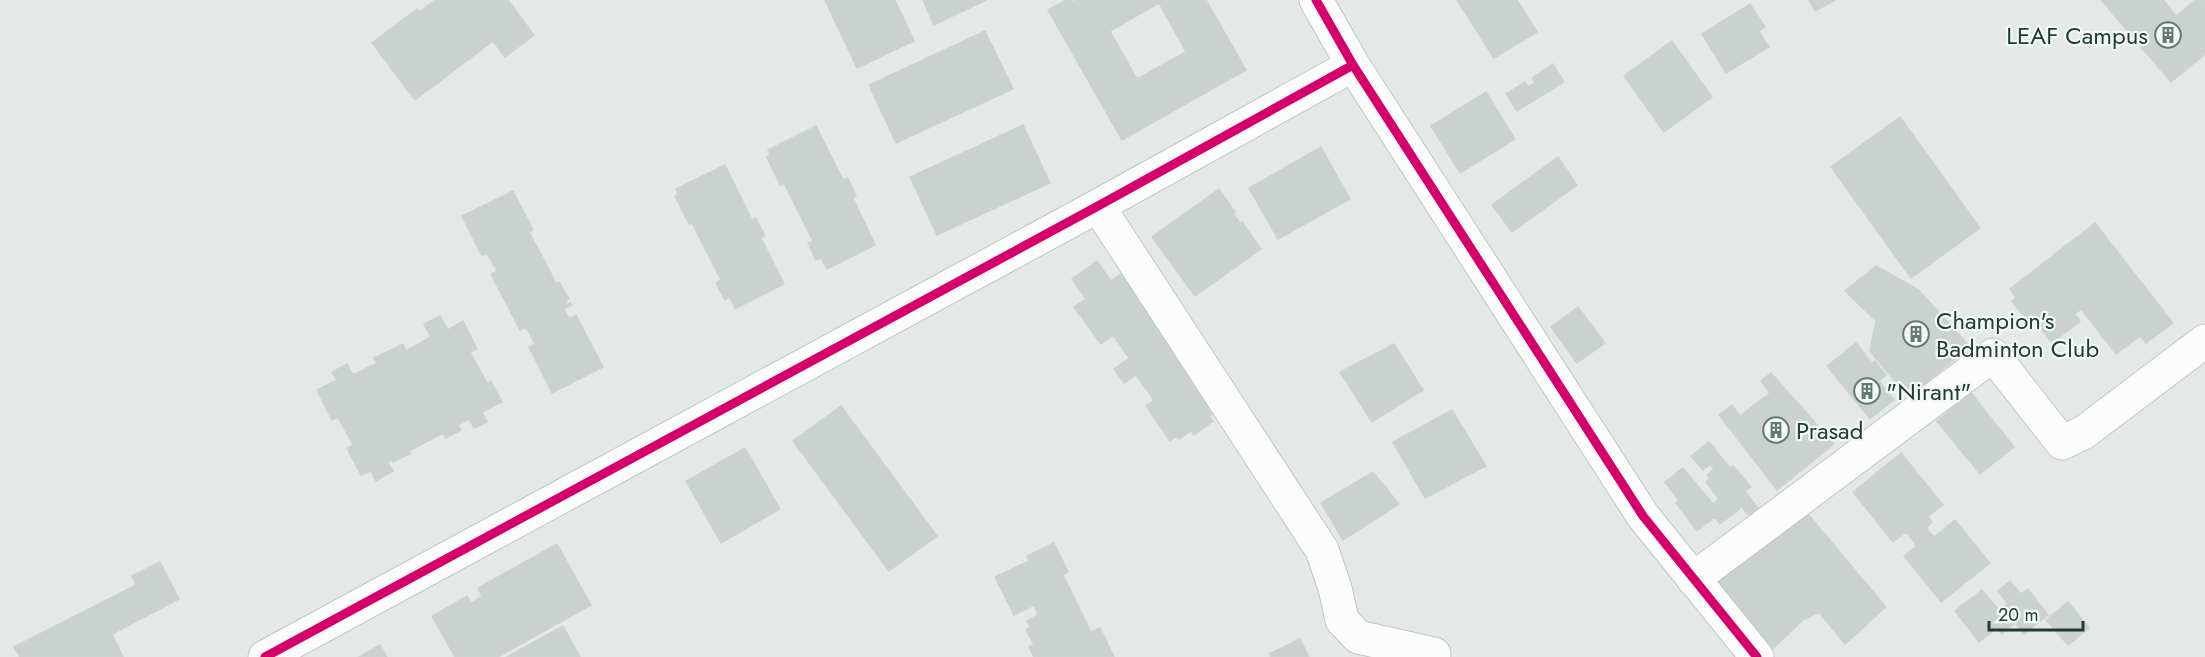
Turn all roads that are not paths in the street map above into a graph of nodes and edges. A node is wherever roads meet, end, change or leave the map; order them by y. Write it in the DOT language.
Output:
graph roads {
  1 [pos="1316,0"];
  2 [pos="1353,64"];
  3 [pos="1098,206"];
  4 [pos="2205,341"];
  5 [pos="1693,579"];
  6 [pos="1434,654"];
  7 [pos="265,657"];
  8 [pos="1757,657"];
  1 -- 2 [label="street"];
  2 -- 3 [label="street"];
  2 -- 5 [label="street"];
  3 -- 6 [label="street"];
  3 -- 7 [label="street"];
  4 -- 5 [label="street"];
  5 -- 8 [label="street"];
}
